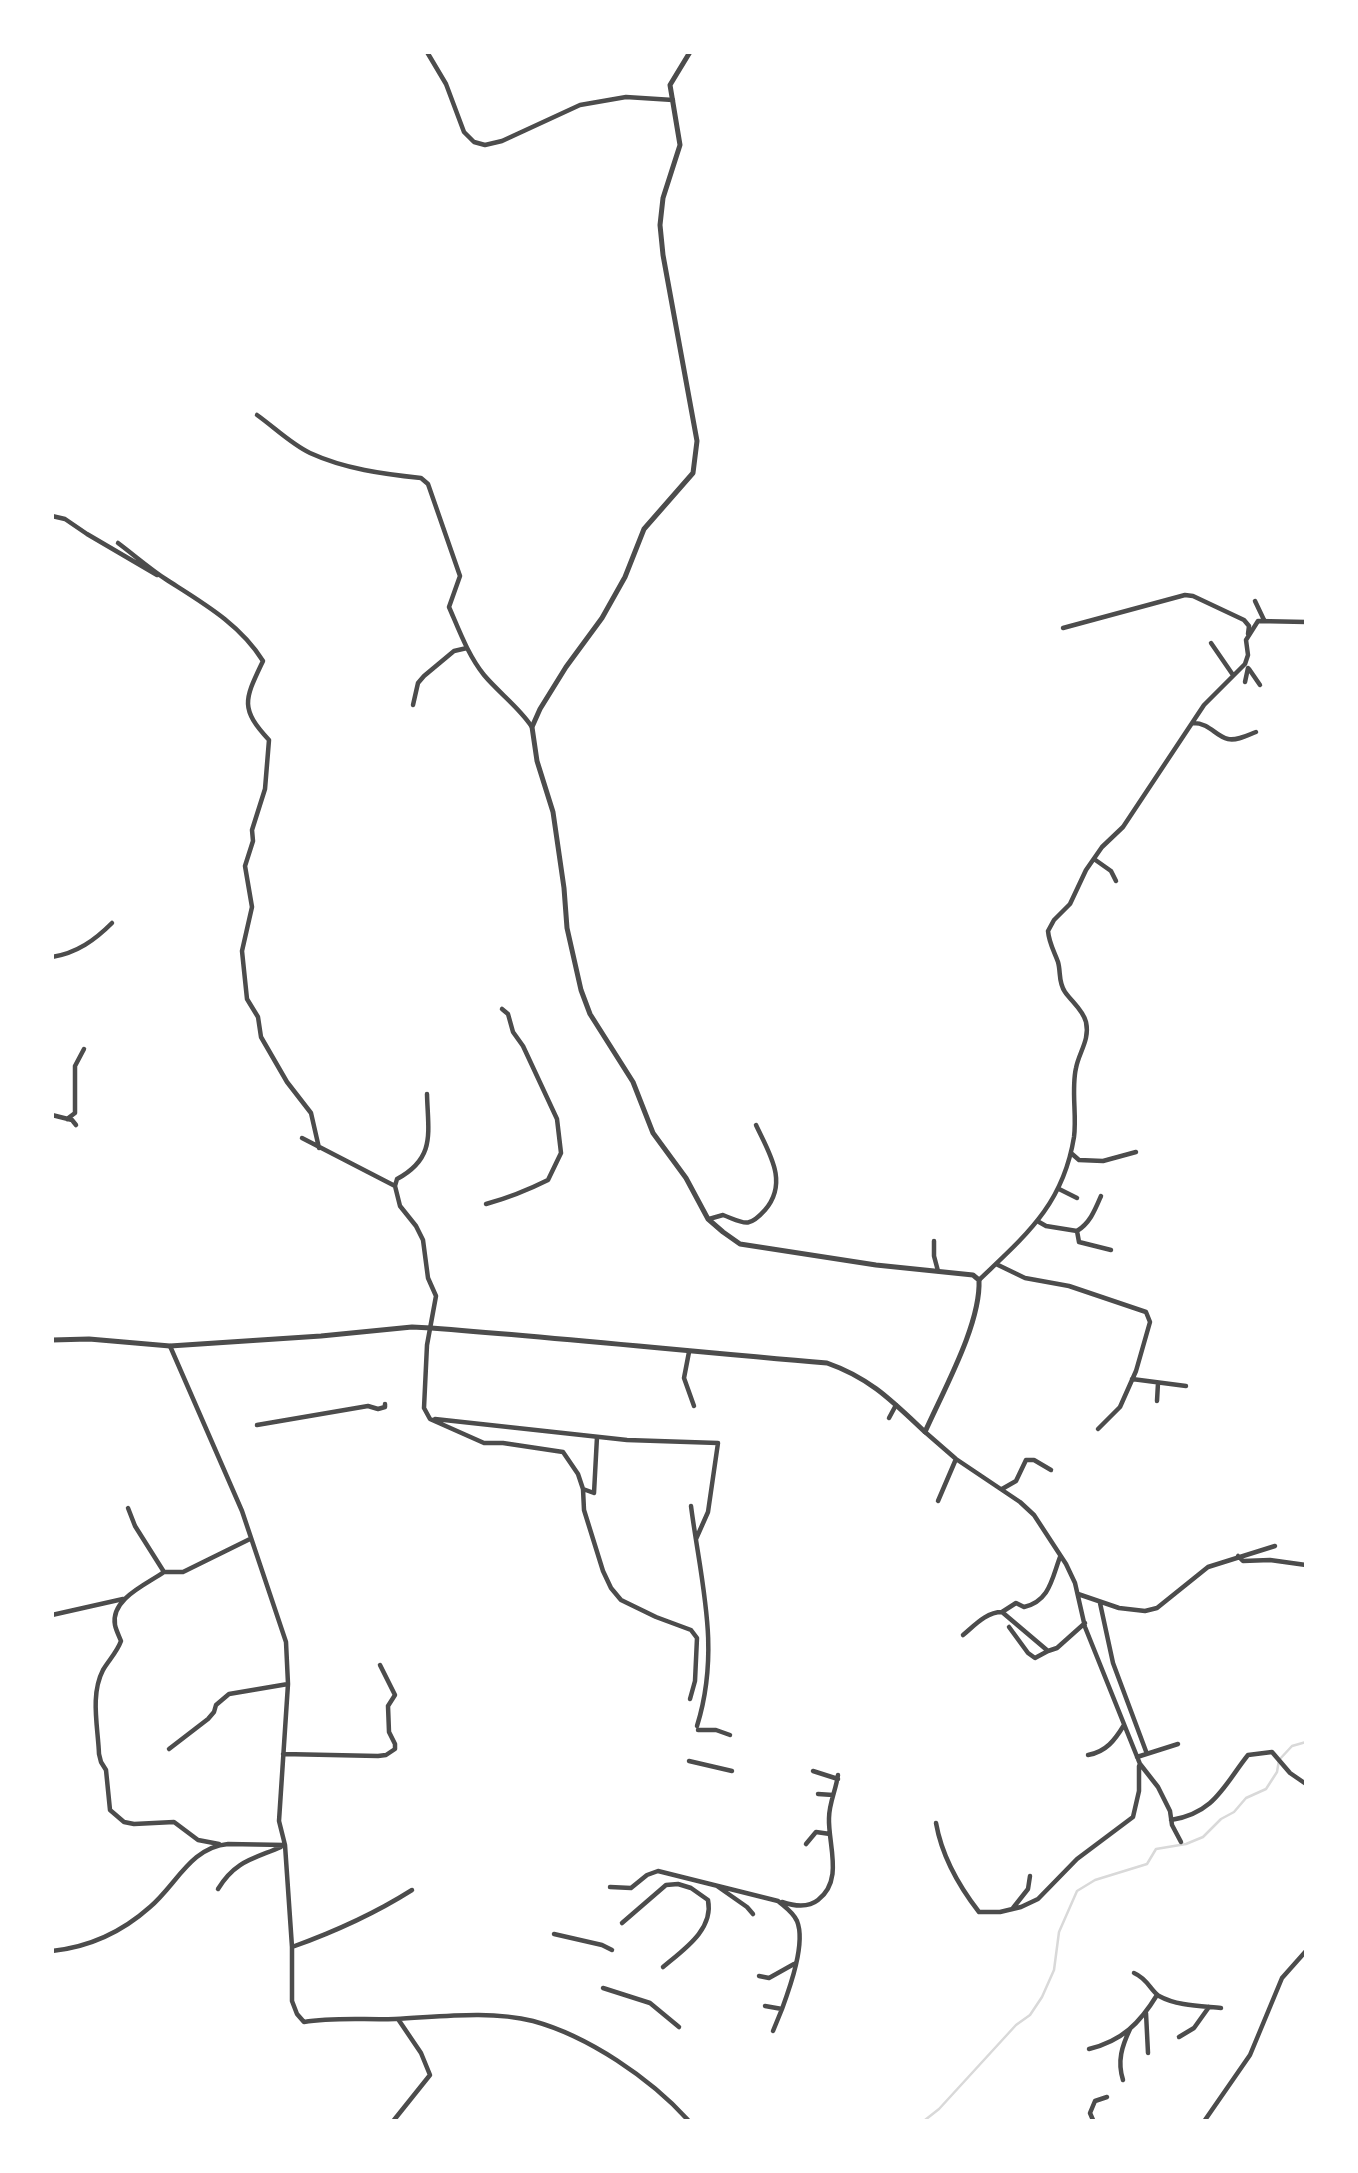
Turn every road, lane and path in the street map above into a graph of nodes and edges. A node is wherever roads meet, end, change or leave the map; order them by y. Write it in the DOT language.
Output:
graph roads {
  1 [pos="427,52"];
  2 [pos="690,52"];
  3 [pos="673,100"];
  4 [pos="257,415"];
  5 [pos="52,516"];
  6 [pos="118,543"];
  7 [pos="164,578"];
  8 [pos="1255,601"];
  9 [pos="1264,620"];
  10 [pos="1306,622"];
  11 [pos="1063,628"];
  12 [pos="1248,635"];
  13 [pos="1211,643"];
  14 [pos="467,648"];
  15 [pos="1247,667"];
  16 [pos="1233,675"];
  17 [pos="1245,682"];
  18 [pos="1260,685"];
  19 [pos="413,705"];
  20 [pos="1192,723"];
  21 [pos="532,727"];
  22 [pos="1256,732"];
  23 [pos="1094,859"];
  24 [pos="1116,881"];
  25 [pos="113,923"];
  26 [pos="52,957"];
  27 [pos="502,1009"];
  28 [pos="84,1049"];
  29 [pos="427,1094"];
  30 [pos="52,1115"];
  31 [pos="67,1119"];
  32 [pos="76,1125"];
  33 [pos="756,1125"];
  34 [pos="302,1138"];
  35 [pos="319,1148"];
  36 [pos="1071,1152"];
  37 [pos="1136,1152"];
  38 [pos="395,1186"];
  39 [pos="1059,1189"];
  40 [pos="1101,1196"];
  41 [pos="1077,1198"];
  42 [pos="486,1204"];
  43 [pos="708,1219"];
  44 [pos="1039,1222"];
  45 [pos="1077,1231"];
  46 [pos="934,1241"];
  47 [pos="1111,1250"];
  48 [pos="996,1264"];
  49 [pos="939,1272"];
  50 [pos="979,1280"];
  51 [pos="431,1328"];
  52 [pos="52,1340"];
  53 [pos="170,1346"];
  54 [pos="689,1352"];
  55 [pos="1132,1379"];
  56 [pos="1158,1384"];
  57 [pos="1186,1386"];
  58 [pos="1157,1401"];
  59 [pos="385,1404"];
  60 [pos="895,1405"];
  61 [pos="694,1406"];
  62 [pos="889,1418"];
  63 [pos="430,1419"];
  64 [pos="257,1424"];
  65 [pos="1097,1429"];
  66 [pos="925,1432"];
  67 [pos="597,1437"];
  68 [pos="956,1459"];
  69 [pos="1051,1470"];
  70 [pos="583,1489"];
  71 [pos="1001,1489"];
  72 [pos="939,1501"];
  73 [pos="691,1506"];
  74 [pos="128,1508"];
  75 [pos="250,1539"];
  76 [pos="696,1539"];
  77 [pos="1275,1546"];
  78 [pos="1061,1556"];
  79 [pos="1238,1556"];
  80 [pos="1306,1565"];
  81 [pos="164,1572"];
  82 [pos="1077,1594"];
  83 [pos="124,1599"];
  84 [pos="1100,1602"];
  85 [pos="1002,1612"];
  86 [pos="52,1615"];
  87 [pos="1084,1623"];
  88 [pos="1009,1627"];
  89 [pos="963,1635"];
  90 [pos="1048,1651"];
  91 [pos="380,1665"];
  92 [pos="288,1684"];
  93 [pos="690,1699"];
  94 [pos="1125,1724"];
  95 [pos="730,1735"];
  96 [pos="1178,1744"];
  97 [pos="169,1749"];
  98 [pos="283,1754"];
  99 [pos="1147,1754"];
  100 [pos="1087,1755"];
  101 [pos="1137,1757"];
  102 [pos="689,1761"];
  103 [pos="1139,1766"];
  104 [pos="813,1771"];
  105 [pos="732,1772"];
  106 [pos="1306,1784"];
  107 [pos="818,1794"];
  108 [pos="833,1795"];
  109 [pos="1171,1820"];
  110 [pos="936,1823"];
  111 [pos="830,1834"];
  112 [pos="1181,1842"];
  113 [pos="219,1844"];
  114 [pos="806,1844"];
  115 [pos="285,1845"];
  116 [pos="1030,1876"];
  117 [pos="714,1884"];
  118 [pos="610,1887"];
  119 [pos="218,1889"];
  120 [pos="412,1891"];
  121 [pos="778,1901"];
  122 [pos="1012,1909"];
  123 [pos="753,1914"];
  124 [pos="622,1923"];
  125 [pos="554,1934"];
  126 [pos="292,1947"];
  127 [pos="612,1950"];
  128 [pos="52,1951"];
  129 [pos="1306,1951"];
  130 [pos="795,1964"];
  131 [pos="663,1967"];
  132 [pos="1135,1973"];
  133 [pos="760,1976"];
  134 [pos="603,1988"];
  135 [pos="1157,1995"];
  136 [pos="765,2006"];
  137 [pos="1209,2007"];
  138 [pos="782,2008"];
  139 [pos="1221,2008"];
  140 [pos="1146,2012"];
  141 [pos="398,2019"];
  142 [pos="679,2027"];
  143 [pos="1131,2028"];
  144 [pos="773,2031"];
  145 [pos="1179,2037"];
  146 [pos="1089,2049"];
  147 [pos="1148,2053"];
  148 [pos="1123,2080"];
  149 [pos="1107,2097"];
  150 [pos="394,2120"];
  151 [pos="688,2120"];
  152 [pos="1093,2120"];
  153 [pos="1205,2120"];
  1 -- 3 [label="street"];
  2 -- 3 [label="street"];
  3 -- 21 [label="street"];
  4 -- 14 [label="street"];
  5 -- 7 [label="street"];
  6 -- 7 [label="street"];
  7 -- 35 [label="street"];
  8 -- 9 [label="street"];
  9 -- 10 [label="street"];
  9 -- 12 [label="street"];
  11 -- 12 [label="street"];
  12 -- 15 [label="street"];
  13 -- 16 [label="street"];
  14 -- 19 [label="street"];
  14 -- 21 [label="street"];
  15 -- 16 [label="street"];
  15 -- 17 [label="street"];
  15 -- 18 [label="street"];
  16 -- 20 [label="street"];
  20 -- 22 [label="street"];
  20 -- 23 [label="street"];
  21 -- 43 [label="street"];
  23 -- 24 [label="street"];
  23 -- 36 [label="street"];
  25 -- 26 [label="street"];
  27 -- 42 [label="street"];
  28 -- 31 [label="street"];
  29 -- 38 [label="street"];
  30 -- 31 [label="street"];
  31 -- 32 [label="street"];
  33 -- 43 [label="street"];
  34 -- 35 [label="street"];
  35 -- 38 [label="street"];
  36 -- 37 [label="street"];
  36 -- 39 [label="street"];
  38 -- 51 [label="street"];
  39 -- 41 [label="street"];
  39 -- 44 [label="street"];
  40 -- 45 [label="street"];
  43 -- 49 [label="street"];
  44 -- 45 [label="street"];
  44 -- 48 [label="street"];
  45 -- 47 [label="street"];
  46 -- 49 [label="street"];
  48 -- 50 [label="street"];
  48 -- 55 [label="street"];
  49 -- 50 [label="street"];
  50 -- 66 [label="street"];
  51 -- 53 [label="street"];
  51 -- 54 [label="street"];
  51 -- 63 [label="street"];
  52 -- 53 [label="street"];
  53 -- 75 [label="street"];
  54 -- 60 [label="street"];
  54 -- 61 [label="street"];
  55 -- 56 [label="street"];
  55 -- 65 [label="street"];
  56 -- 57 [label="street"];
  56 -- 58 [label="street"];
  59 -- 64 [label="street"];
  60 -- 62 [label="street"];
  60 -- 66 [label="street"];
  63 -- 67 [label="street"];
  63 -- 70 [label="street"];
  66 -- 68 [label="street"];
  67 -- 70 [label="street"];
  67 -- 76 [label="street"];
  68 -- 71 [label="street"];
  68 -- 72 [label="street"];
  69 -- 71 [label="street"];
  70 -- 93 [label="street"];
  71 -- 78 [label="street"];
  73 -- 76 [label="street"];
  74 -- 81 [label="street"];
  75 -- 81 [label="street"];
  75 -- 92 [label="street"];
  76 -- 95 [label="street"];
  77 -- 79 [label="street"];
  78 -- 82 [label="street"];
  78 -- 85 [label="street"];
  79 -- 80 [label="street"];
  79 -- 84 [label="street"];
  81 -- 83 [label="street"];
  82 -- 84 [label="street"];
  82 -- 87 [label="street"];
  83 -- 86 [label="street"];
  83 -- 113 [label="street"];
  84 -- 99 [label="street"];
  85 -- 89 [label="street"];
  85 -- 90 [label="street"];
  87 -- 90 [label="street"];
  87 -- 94 [label="street"];
  88 -- 90 [label="street"];
  91 -- 98 [label="street"];
  92 -- 97 [label="street"];
  92 -- 98 [label="street"];
  94 -- 100 [label="street"];
  94 -- 101 [label="street"];
  96 -- 99 [label="street"];
  98 -- 115 [label="street"];
  99 -- 101 [label="street"];
  101 -- 109 [label="street"];
  102 -- 105 [label="street"];
  103 -- 122 [label="street"];
  104 -- 108 [label="street"];
  106 -- 109 [label="street"];
  107 -- 108 [label="street"];
  108 -- 111 [label="street"];
  109 -- 112 [label="street"];
  110 -- 122 [label="street"];
  111 -- 114 [label="street"];
  111 -- 121 [label="street"];
  113 -- 115 [label="street"];
  113 -- 128 [label="street"];
  115 -- 119 [label="street"];
  115 -- 126 [label="street"];
  116 -- 122 [label="street"];
  117 -- 118 [label="street"];
  117 -- 121 [label="street"];
  117 -- 123 [label="street"];
  120 -- 126 [label="street"];
  121 -- 130 [label="street"];
  124 -- 131 [label="street"];
  125 -- 127 [label="street"];
  126 -- 141 [label="street"];
  129 -- 153 [label="street"];
  130 -- 133 [label="street"];
  130 -- 138 [label="street"];
  132 -- 135 [label="street"];
  134 -- 142 [label="street"];
  135 -- 137 [label="street"];
  135 -- 140 [label="street"];
  136 -- 138 [label="street"];
  137 -- 139 [label="street"];
  137 -- 145 [label="street"];
  138 -- 144 [label="street"];
  140 -- 143 [label="street"];
  140 -- 147 [label="street"];
  141 -- 150 [label="street"];
  141 -- 151 [label="street"];
  143 -- 146 [label="street"];
  143 -- 148 [label="street"];
  149 -- 152 [label="street"];
}
